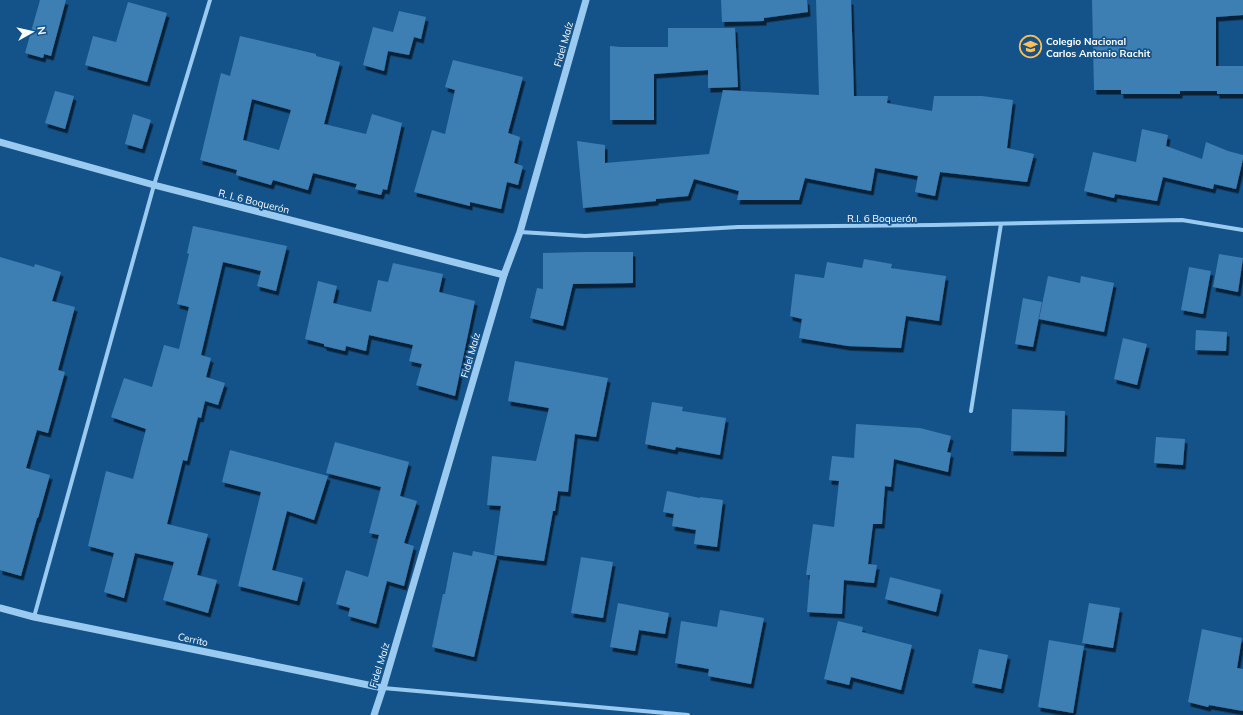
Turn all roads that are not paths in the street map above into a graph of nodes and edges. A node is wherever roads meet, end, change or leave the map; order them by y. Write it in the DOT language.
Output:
graph roads {
  1 [pos="210,0"];
  2 [pos="586,0"];
  3 [pos="0,142"];
  4 [pos="154,185"];
  5 [pos="1001,224"];
  6 [pos="1243,230"];
  7 [pos="520,232"];
  8 [pos="504,275"];
  9 [pos="971,411"];
  10 [pos="0,608"];
  11 [pos="34,617"];
  12 [pos="383,688"];
  13 [pos="374,715"];
  14 [pos="688,715"];
  1 -- 4 [label="street"];
  2 -- 7 [label="street, Fidel Maíz"];
  3 -- 4 [label="street, R. I. 6 Boquerón"];
  4 -- 8 [label="street, R. I. 6 Boquerón"];
  4 -- 11 [label="street"];
  5 -- 6 [label="street, R.I. 6 Boquerón"];
  5 -- 7 [label="street, R.I. 6 Boquerón"];
  5 -- 9 [label="street"];
  7 -- 8 [label="street, Fidel Maíz"];
  8 -- 12 [label="street, Fidel Maíz"];
  10 -- 11 [label="street, Cerrito"];
  11 -- 12 [label="street, Cerrito"];
  12 -- 13 [label="street, Fidel Maíz"];
  12 -- 14 [label="street"];
}
